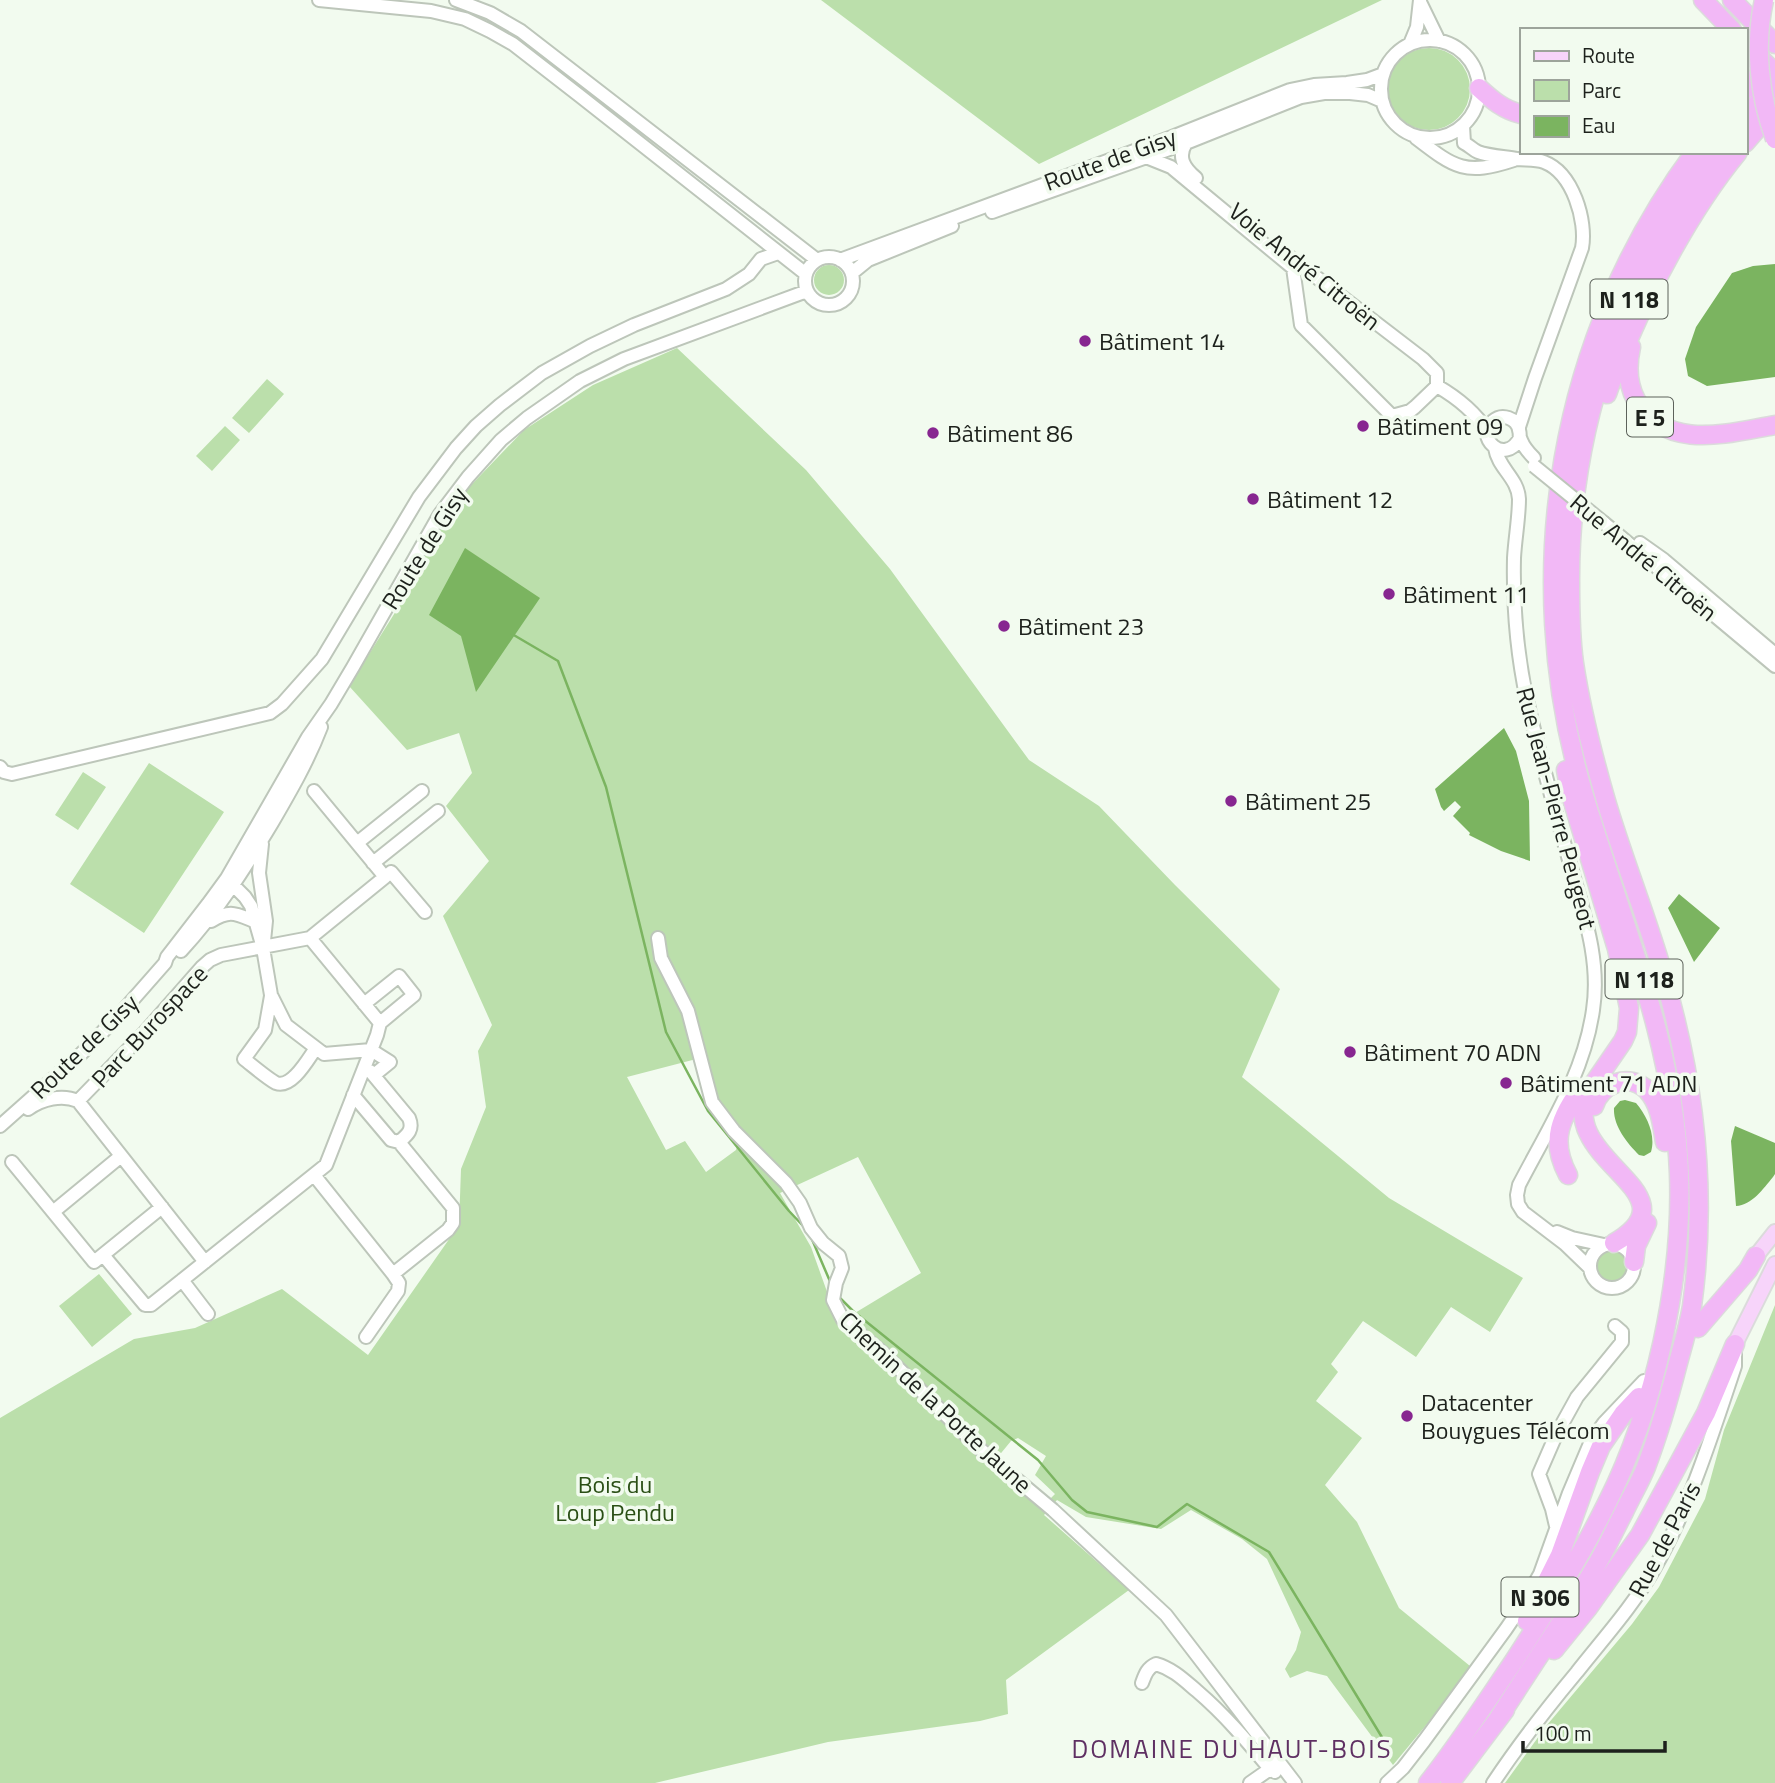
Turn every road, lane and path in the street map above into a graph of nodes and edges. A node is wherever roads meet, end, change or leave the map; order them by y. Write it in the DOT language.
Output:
graph roads {
  1 [pos="319,0"];
  2 [pos="456,0"];
  3 [pos="1703,0"];
  4 [pos="1732,0"];
  5 [pos="1765,0"];
  6 [pos="1420,1"];
  7 [pos="1775,10"];
  8 [pos="1730,28"];
  9 [pos="1439,41"];
  10 [pos="1410,44"];
  11 [pos="1775,44"];
  12 [pos="1747,47"];
  13 [pos="1383,74"];
  14 [pos="1759,74"];
  15 [pos="1479,89"];
  16 [pos="1773,95"];
  17 [pos="1382,101"];
  18 [pos="1520,114"];
  19 [pos="1747,115"];
  20 [pos="1462,126"];
  21 [pos="1414,135"];
  22 [pos="1775,139"];
  23 [pos="1747,140"];
  24 [pos="1180,141"];
  25 [pos="1694,154"];
  26 [pos="1715,154"];
  27 [pos="1736,154"];
  28 [pos="1146,157"];
  29 [pos="1518,159"];
  30 [pos="1175,170"];
  31 [pos="778,253"];
  32 [pos="817,260"];
  33 [pos="841,260"];
  34 [pos="852,273"];
  35 [pos="806,274"];
  36 [pos="807,292"];
  37 [pos="1648,296"];
  38 [pos="1437,386"];
  39 [pos="1530,393"];
  40 [pos="1504,417"];
  41 [pos="1775,425"];
  42 [pos="1487,431"];
  43 [pos="1511,442"];
  44 [pos="1604,520"];
  45 [pos="1555,649"];
  46 [pos="1775,654"];
  47 [pos="1775,666"];
  48 [pos="331,704"];
  49 [pos="1590,742"];
  50 [pos="0,767"];
  51 [pos="314,791"];
  52 [pos="422,791"];
  53 [pos="438,810"];
  54 [pos="262,838"];
  55 [pos="357,843"];
  56 [pos="373,863"];
  57 [pos="385,877"];
  58 [pos="232,880"];
  59 [pos="261,891"];
  60 [pos="425,912"];
  61 [pos="254,921"];
  62 [pos="205,925"];
  63 [pos="310,938"];
  64 [pos="657,938"];
  65 [pos="263,948"];
  66 [pos="165,963"];
  67 [pos="1626,984"];
  68 [pos="271,995"];
  69 [pos="364,1004"];
  70 [pos="380,1023"];
  71 [pos="286,1025"];
  72 [pos="265,1030"];
  73 [pos="316,1048"];
  74 [pos="371,1050"];
  75 [pos="370,1071"];
  76 [pos="354,1096"];
  77 [pos="78,1101"];
  78 [pos="0,1129"];
  79 [pos="399,1142"];
  80 [pos="121,1156"];
  81 [pos="12,1162"];
  82 [pos="314,1175"];
  83 [pos="1568,1175"];
  84 [pos="162,1207"];
  85 [pos="52,1212"];
  86 [pos="1547,1229"];
  87 [pos="1775,1232"];
  88 [pos="1609,1244"];
  89 [pos="103,1255"];
  90 [pos="1756,1256"];
  91 [pos="205,1262"];
  92 [pos="1634,1262"];
  93 [pos="1775,1264"];
  94 [pos="1590,1268"];
  95 [pos="393,1274"];
  96 [pos="1674,1274"];
  97 [pos="182,1280"];
  98 [pos="208,1314"];
  99 [pos="1699,1322"];
  100 [pos="1615,1326"];
  101 [pos="366,1337"];
  102 [pos="1735,1345"];
  103 [pos="1641,1389"];
  104 [pos="1546,1493"];
  105 [pos="1569,1493"];
  106 [pos="1556,1527"];
  107 [pos="1142,1683"];
  108 [pos="1498,1719"];
  109 [pos="1270,1769"];
  110 [pos="1292,1779"];
  111 [pos="1250,1783"];
  112 [pos="1387,1783"];
  113 [pos="1415,1783"];
  114 [pos="1429,1783"];
  115 [pos="1450,1783"];
  116 [pos="1493,1783"];
  1 -- 31 [label="street"];
  2 -- 32 [label="street"];
  3 -- 8 [label="highway"];
  4 -- 11 [label="highway"];
  5 -- 7 [label="highway"];
  5 -- 22 [label="highway, bridge"];
  6 -- 9 [label="street"];
  6 -- 10 [label="street"];
  9 -- 10 [label="street"];
  9 -- 15 [label="street"];
  10 -- 13 [label="street"];
  12 -- 14 [label="highway"];
  13 -- 17 [label="street"];
  13 -- 24 [label="street, Route de Gisy"];
  15 -- 18 [label="highway"];
  15 -- 20 [label="street"];
  16 -- 19 [label="highway"];
  16 -- 23 [label="highway"];
  17 -- 21 [label="street"];
  17 -- 24 [label="street, Route de Gisy"];
  20 -- 21 [label="street"];
  20 -- 29 [label="street"];
  21 -- 29 [label="street"];
  24 -- 28 [label="street, Route de Gisy"];
  24 -- 30 [label="street"];
  24 -- 33 [label="street, Route de Gisy"];
  24 -- 38 [label="street, Voie André Citroën"];
  25 -- 45 [label="highway, N 118"];
  26 -- 49 [label="highway, N 118"];
  27 -- 37 [label="highway"];
  28 -- 30 [label="street"];
  28 -- 34 [label="street, Route de Gisy"];
  29 -- 39 [label="street"];
  30 -- 38 [label="street"];
  31 -- 35 [label="street"];
  31 -- 50 [label="street"];
  32 -- 33 [label="street"];
  32 -- 35 [label="street"];
  33 -- 34 [label="street"];
  34 -- 36 [label="street"];
  35 -- 36 [label="street"];
  36 -- 48 [label="street, Route de Gisy"];
  37 -- 41 [label="highway, E 5"];
  37 -- 49 [label="highway"];
  38 -- 42 [label="street, Rue André Citroën"];
  39 -- 40 [label="street"];
  39 -- 43 [label="street"];
  40 -- 42 [label="street"];
  40 -- 43 [label="street, Rue André Citroën"];
  42 -- 43 [label="street, Rue André Citroën"];
  43 -- 44 [label="street, Rue André Citroën, bridge"];
  43 -- 86 [label="street, Rue Jean-Pierre Peugeot"];
  44 -- 46 [label="street, Rue André Citroën"];
  44 -- 47 [label="street, Rue André Citroën"];
  45 -- 67 [label="highway"];
  45 -- 96 [label="highway, N 118"];
  48 -- 54 [label="street, Route de Gisy"];
  48 -- 58 [label="street, Route de Gisy"];
  49 -- 108 [label="highway, N 118"];
  51 -- 55 [label="street"];
  52 -- 55 [label="street"];
  53 -- 56 [label="street"];
  54 -- 58 [label="street, Route de Gisy"];
  54 -- 59 [label="street"];
  55 -- 56 [label="street"];
  56 -- 57 [label="street"];
  57 -- 60 [label="street"];
  57 -- 63 [label="street, Parc Burospace"];
  58 -- 59 [label="street"];
  58 -- 61 [label="street"];
  58 -- 62 [label="street, Route de Gisy"];
  58 -- 66 [label="street, Route de Gisy"];
  59 -- 65 [label="street"];
  61 -- 62 [label="street, Parc Burospace"];
  61 -- 65 [label="street"];
  62 -- 66 [label="street, Route de Gisy"];
  63 -- 65 [label="street, Parc Burospace"];
  63 -- 69 [label="street"];
  64 -- 110 [label="street, Chemin de la Porte Jaune"];
  65 -- 68 [label="street"];
  65 -- 77 [label="street, Parc Burospace"];
  66 -- 78 [label="street, Route de Gisy"];
  67 -- 83 [label="highway"];
  67 -- 88 [label="highway"];
  68 -- 71 [label="street"];
  68 -- 72 [label="street"];
  69 -- 70 [label="street"];
  69 -- 70 [label="street"];
  70 -- 74 [label="street"];
  71 -- 72 [label="street"];
  71 -- 73 [label="street"];
  72 -- 73 [label="street"];
  73 -- 74 [label="street"];
  74 -- 75 [label="street"];
  74 -- 75 [label="street"];
  75 -- 76 [label="street"];
  75 -- 79 [label="street"];
  76 -- 79 [label="street"];
  76 -- 82 [label="street"];
  77 -- 78 [label="street, Parc Burospace"];
  77 -- 80 [label="street, Parc Burospace"];
  79 -- 95 [label="street"];
  80 -- 84 [label="street, Parc Burospace"];
  80 -- 85 [label="street"];
  81 -- 85 [label="street"];
  82 -- 91 [label="street"];
  82 -- 95 [label="street"];
  84 -- 89 [label="street"];
  84 -- 91 [label="street, Parc Burospace"];
  85 -- 89 [label="street"];
  86 -- 88 [label="street"];
  86 -- 94 [label="street, Rue Jean-Pierre Peugeot"];
  87 -- 90 [label="main road"];
  88 -- 92 [label="street"];
  88 -- 94 [label="street"];
  89 -- 97 [label="street"];
  90 -- 99 [label="highway"];
  91 -- 97 [label="street"];
  92 -- 94 [label="street"];
  92 -- 96 [label="highway"];
  93 -- 102 [label="main road, Rue de Paris / N 306"];
  95 -- 101 [label="street"];
  96 -- 114 [label="highway, N 118"];
  97 -- 98 [label="street"];
  100 -- 104 [label="street"];
  102 -- 108 [label="highway, N 306"];
  102 -- 116 [label="street, Rue de Paris"];
  103 -- 105 [label="street"];
  103 -- 113 [label="highway, N 306"];
  104 -- 105 [label="street"];
  104 -- 106 [label="street"];
  105 -- 106 [label="street"];
  106 -- 112 [label="street"];
  107 -- 109 [label="street"];
  108 -- 115 [label="highway, N 118"];
  109 -- 110 [label="street"];
  109 -- 111 [label="street"];
}
